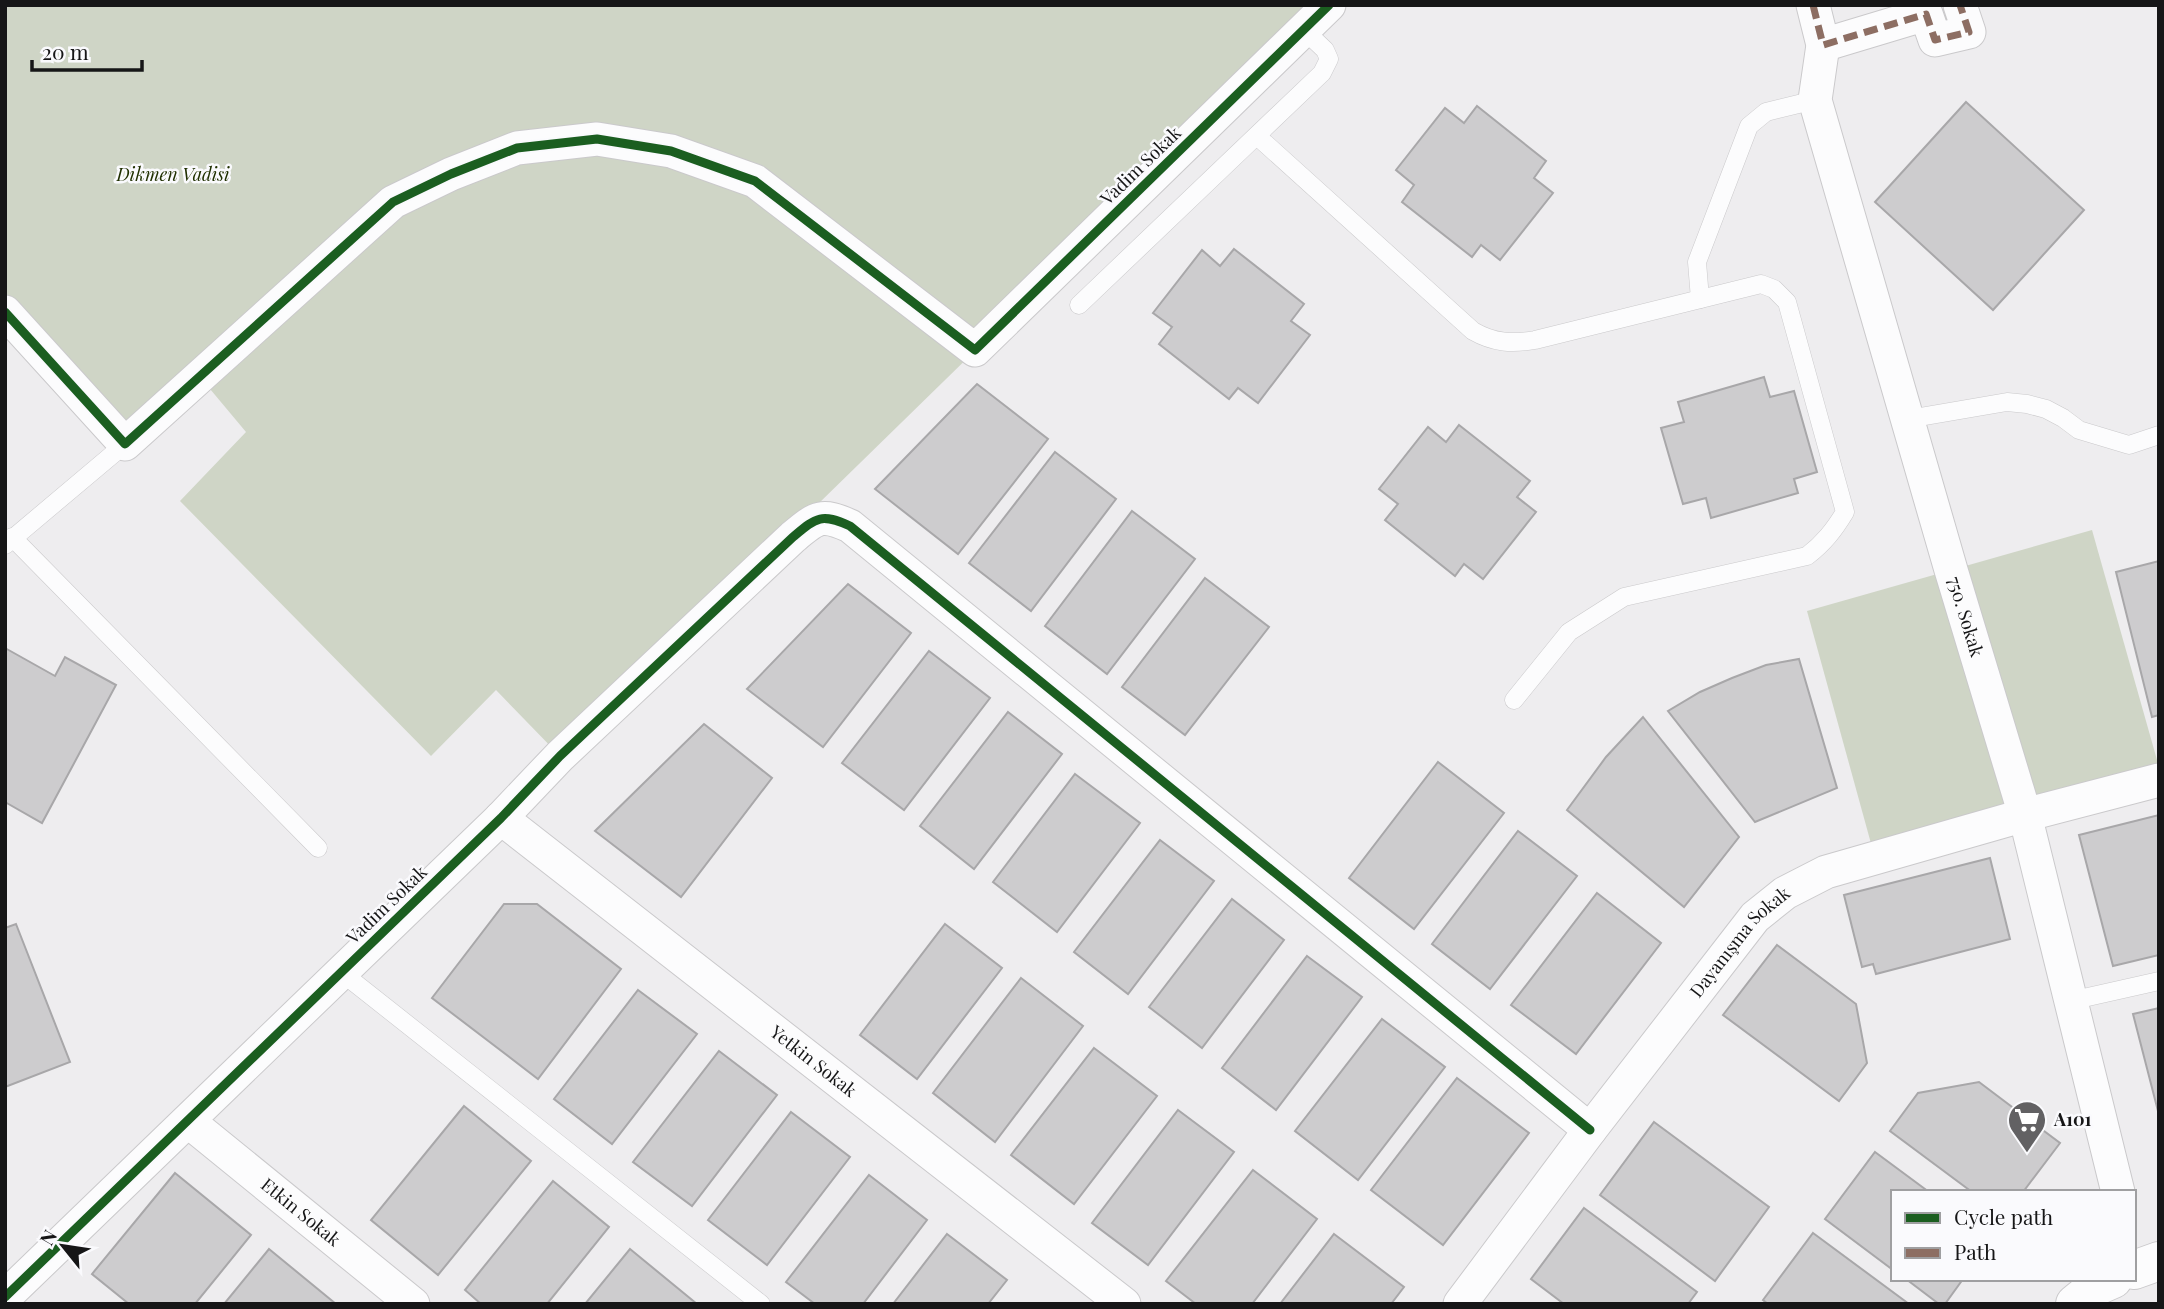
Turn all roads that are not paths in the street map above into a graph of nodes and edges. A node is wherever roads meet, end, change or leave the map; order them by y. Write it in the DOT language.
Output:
graph roads {
  1 [pos="1329,5"];
  2 [pos="1813,5"];
  3 [pos="1960,5"];
  4 [pos="1304,30"];
  5 [pos="1823,45"];
  6 [pos="1815,100"];
  7 [pos="1256,136"];
  8 [pos="1700,299"];
  9 [pos="1079,305"];
  10 [pos="5,312"];
  11 [pos="1908,419"];
  12 [pos="2159,435"];
  13 [pos="125,444"];
  14 [pos="9,541"];
  15 [pos="1514,700"];
  16 [pos="2159,780"];
  17 [pos="2025,815"];
  18 [pos="501,818"];
  19 [pos="318,848"];
  20 [pos="341,972"];
  21 [pos="2159,981"];
  22 [pos="2070,1001"];
  23 [pos="188,1121"];
  24 [pos="1590,1130"];
  25 [pos="2117,1190"];
  26 [pos="5,1297"];
  27 [pos="413,1304"];
  28 [pos="761,1304"];
  29 [pos="1124,1304"];
  30 [pos="1460,1304"];
  1 -- 4 [label="street, Vadim Sokak"];
  2 -- 5 [label="street"];
  3 -- 5 [label="street"];
  4 -- 7 [label="lane"];
  4 -- 13 [label="street, Vadim Sokak"];
  5 -- 6 [label="street, 750. Sokak"];
  6 -- 8 [label="lane"];
  6 -- 11 [label="street, 750. Sokak"];
  7 -- 8 [label="lane"];
  7 -- 9 [label="lane"];
  8 -- 15 [label="lane"];
  10 -- 13 [label="street"];
  11 -- 12 [label="lane"];
  11 -- 17 [label="street, 750. Sokak"];
  13 -- 14 [label="lane"];
  14 -- 19 [label="lane"];
  16 -- 17 [label="street, Dayanışma Sokak"];
  17 -- 22 [label="street, 750. Sokak"];
  17 -- 24 [label="street, Dayanışma Sokak"];
  18 -- 20 [label="street, Vadim Sokak"];
  18 -- 24 [label="street, Vadim Sokak"];
  18 -- 29 [label="street, Yetkin Sokak"];
  20 -- 23 [label="street, Vadim Sokak"];
  20 -- 28 [label="lane"];
  21 -- 22 [label="lane"];
  22 -- 25 [label="street, 750. Sokak"];
  23 -- 26 [label="street, Vadim Sokak"];
  23 -- 27 [label="street, Etkin Sokak"];
  24 -- 30 [label="street, Dayanışma Sokak"];
}
